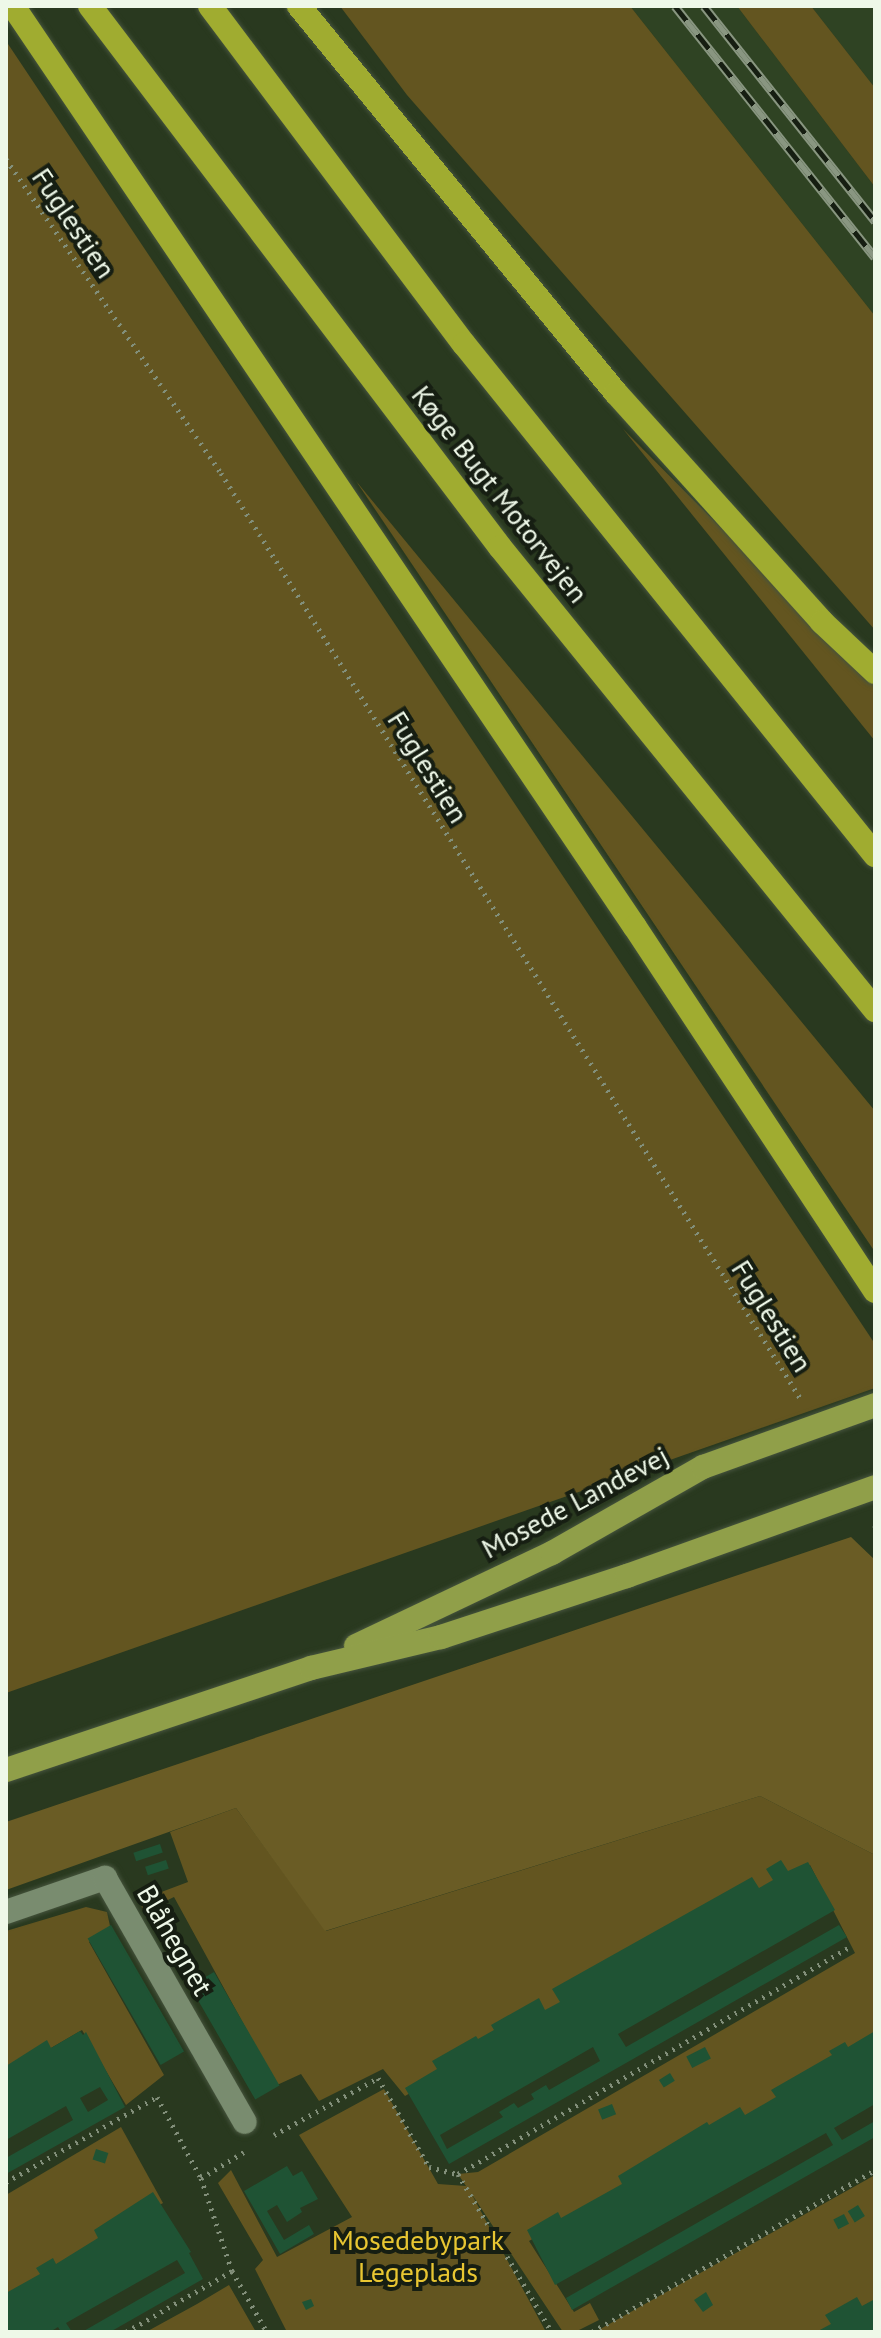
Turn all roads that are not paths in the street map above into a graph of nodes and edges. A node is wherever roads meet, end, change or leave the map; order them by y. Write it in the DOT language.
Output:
graph roads {
  1 [pos="13,6"];
  2 [pos="90,6"];
  3 [pos="210,6"];
  4 [pos="299,6"];
  5 [pos="875,672"];
  6 [pos="875,855"];
  7 [pos="875,1010"];
  8 [pos="875,1291"];
  9 [pos="875,1405"];
  10 [pos="875,1487"];
  11 [pos="311,1668"];
  12 [pos="6,1770"];
  13 [pos="6,1912"];
  14 [pos="245,2122"];
  1 -- 8 [label="highway"];
  2 -- 7 [label="highway, Køge Bugt Motorvejen"];
  3 -- 6 [label="highway"];
  4 -- 5 [label="highway"];
  9 -- 11 [label="main road, Mosede Landevej"];
  10 -- 11 [label="main road, Mosede Landevej"];
  11 -- 12 [label="main road, Mosede Landevej"];
  13 -- 14 [label="street, Blåhegnet"];
}
